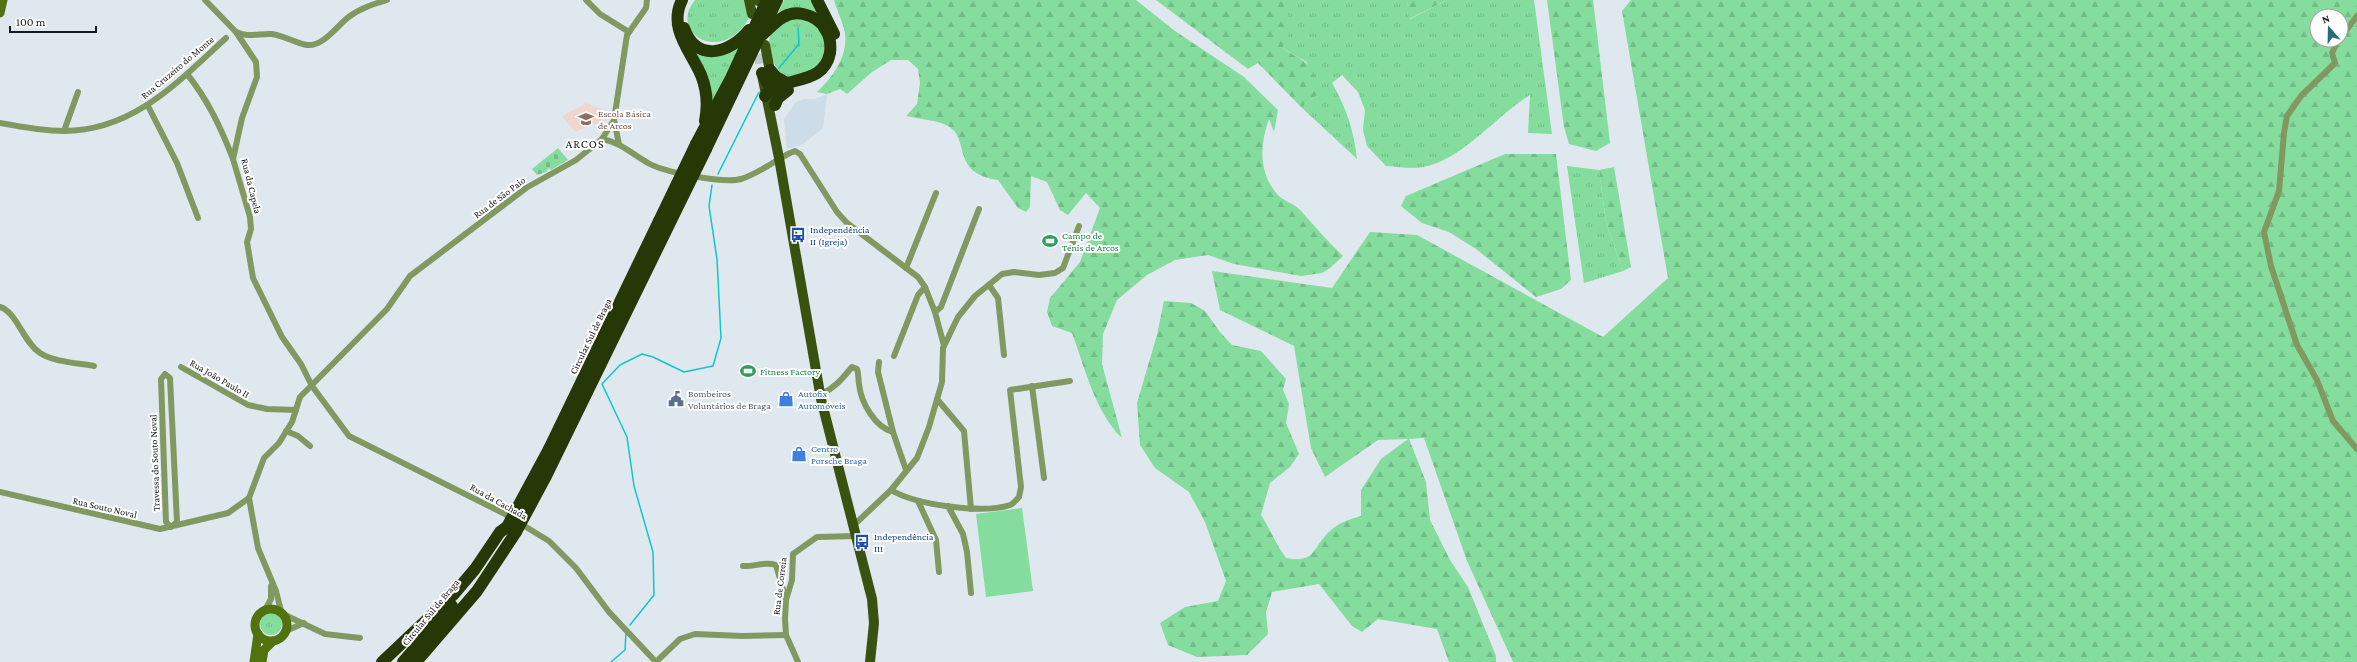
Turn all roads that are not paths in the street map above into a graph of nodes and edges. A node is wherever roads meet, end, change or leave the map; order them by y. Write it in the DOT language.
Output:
graph roads {
  1 [pos="3,0"];
  2 [pos="205,0"];
  3 [pos="387,0"];
  4 [pos="586,0"];
  5 [pos="647,0"];
  6 [pos="682,0"];
  7 [pos="689,0"];
  8 [pos="758,0"];
  9 [pos="777,0"];
  10 [pos="817,0"];
  11 [pos="0,13"];
  12 [pos="2357,16"];
  13 [pos="755,17"];
  14 [pos="2349,26"];
  15 [pos="236,32"];
  16 [pos="629,32"];
  17 [pos="226,38"];
  18 [pos="764,40"];
  19 [pos="2334,48"];
  20 [pos="766,71"];
  21 [pos="187,74"];
  22 [pos="788,87"];
  23 [pos="78,92"];
  24 [pos="769,92"];
  25 [pos="775,105"];
  26 [pos="148,106"];
  27 [pos="614,120"];
  28 [pos="0,123"];
  29 [pos="704,130"];
  30 [pos="64,131"];
  31 [pos="602,139"];
  32 [pos="619,144"];
  33 [pos="701,147"];
  34 [pos="779,158"];
  35 [pos="233,159"];
  36 [pos="936,193"];
  37 [pos="979,209"];
  38 [pos="198,218"];
  39 [pos="1079,226"];
  40 [pos="906,268"];
  41 [pos="989,285"];
  42 [pos="926,287"];
  43 [pos="0,307"];
  44 [pos="935,312"];
  45 [pos="944,346"];
  46 [pos="1004,355"];
  47 [pos="894,356"];
  48 [pos="879,362"];
  49 [pos="94,366"];
  50 [pos="181,368"];
  51 [pos="1070,381"];
  52 [pos="312,386"];
  53 [pos="1032,386"];
  54 [pos="820,395"];
  55 [pos="937,398"];
  56 [pos="296,410"];
  57 [pos="163,430"];
  58 [pos="173,430"];
  59 [pos="286,431"];
  60 [pos="893,432"];
  61 [pos="310,446"];
  62 [pos="2357,449"];
  63 [pos="906,470"];
  64 [pos="164,478"];
  65 [pos="175,478"];
  66 [pos="1044,478"];
  67 [pos="891,490"];
  68 [pos="0,492"];
  69 [pos="249,498"];
  70 [pos="918,501"];
  71 [pos="948,506"];
  72 [pos="971,509"];
  73 [pos="854,525"];
  74 [pos="171,527"];
  75 [pos="512,529"];
  76 [pos="857,536"];
  77 [pos="743,566"];
  78 [pos="939,572"];
  79 [pos="271,582"];
  80 [pos="971,592"];
  81 [pos="786,600"];
  82 [pos="265,610"];
  83 [pos="283,613"];
  84 [pos="304,623"];
  85 [pos="286,631"];
  86 [pos="258,634"];
  87 [pos="786,635"];
  88 [pos="360,638"];
  89 [pos="273,641"];
  90 [pos="254,662"];
  91 [pos="262,662"];
  92 [pos="382,662"];
  93 [pos="403,662"];
  94 [pos="416,662"];
  95 [pos="656,662"];
  96 [pos="798,662"];
  97 [pos="870,662"];
  1 -- 11 [label="main road"];
  2 -- 15 [label="street, Rua da Capela"];
  3 -- 15 [label="street"];
  4 -- 16 [label="street"];
  5 -- 16 [label="street, Rua de São Paio"];
  6 -- 29 [label="highway"];
  7 -- 13 [label="highway"];
  8 -- 13 [label="highway, Circular Sul de Braga"];
  8 -- 13 [label="main road"];
  9 -- 18 [label="highway, Circular Sul de Braga"];
  10 -- 22 [label="highway"];
  12 -- 14 [label="street"];
  13 -- 29 [label="highway, Circular Sul de Braga"];
  15 -- 35 [label="street, Rua da Capela"];
  16 -- 27 [label="street, Rua de São Paio"];
  17 -- 21 [label="street, Rua Cruzeiro do Monte"];
  18 -- 20 [label="main road"];
  18 -- 22 [label="highway"];
  18 -- 33 [label="highway, Circular Sul de Braga"];
  19 -- 62 [label="street"];
  20 -- 22 [label="highway"];
  20 -- 24 [label="highway"];
  21 -- 26 [label="street, Rua Cruzeiro do Monte"];
  21 -- 35 [label="street"];
  22 -- 24 [label="highway"];
  22 -- 25 [label="highway"];
  23 -- 30 [label="street"];
  24 -- 25 [label="main road"];
  24 -- 34 [label="main road"];
  25 -- 34 [label="main road"];
  26 -- 30 [label="street, Rua Cruzeiro do Monte"];
  26 -- 38 [label="street"];
  27 -- 31 [label="street, Rua de São Paio"];
  27 -- 32 [label="street"];
  28 -- 30 [label="street, Rua Cruzeiro do Monte"];
  29 -- 33 [label="highway, Circular Sul de Braga"];
  31 -- 32 [label="street"];
  31 -- 52 [label="street, Rua de São Paio"];
  32 -- 34 [label="street"];
  33 -- 75 [label="highway, Circular Sul de Braga, bridge"];
  34 -- 40 [label="street"];
  34 -- 54 [label="main road"];
  35 -- 52 [label="street, Rua da Capela"];
  36 -- 40 [label="street"];
  37 -- 44 [label="street"];
  39 -- 41 [label="street"];
  40 -- 42 [label="street"];
  41 -- 45 [label="street"];
  41 -- 46 [label="street"];
  42 -- 44 [label="street"];
  42 -- 47 [label="street"];
  43 -- 49 [label="street"];
  44 -- 45 [label="street"];
  45 -- 55 [label="street"];
  48 -- 60 [label="street"];
  50 -- 56 [label="street, Rua João Paulo II"];
  51 -- 53 [label="street"];
  52 -- 56 [label="street, Rua de São Paio"];
  52 -- 95 [label="street, Rua da Cachada"];
  53 -- 66 [label="street"];
  53 -- 72 [label="street"];
  54 -- 60 [label="street"];
  54 -- 73 [label="main road"];
  55 -- 63 [label="street"];
  55 -- 72 [label="street"];
  56 -- 59 [label="street, Rua de São Paio"];
  57 -- 58 [label="street"];
  57 -- 58 [label="street, Travessa do Souto Noval"];
  57 -- 64 [label="street, Travessa do Souto Noval"];
  58 -- 65 [label="street, Travessa do Souto Noval"];
  59 -- 61 [label="street"];
  59 -- 69 [label="street, Rua de São Paio"];
  60 -- 63 [label="street"];
  63 -- 67 [label="street"];
  64 -- 65 [label="street"];
  64 -- 74 [label="street, Travessa do Souto Noval"];
  65 -- 74 [label="street, Travessa do Souto Noval"];
  67 -- 70 [label="street"];
  67 -- 73 [label="street"];
  68 -- 74 [label="street, Rua Souto Noval"];
  69 -- 74 [label="street, Rua Souto Noval"];
  69 -- 79 [label="street"];
  70 -- 71 [label="street"];
  70 -- 78 [label="street"];
  71 -- 72 [label="street"];
  71 -- 80 [label="street"];
  73 -- 76 [label="main road"];
  75 -- 92 [label="highway"];
  75 -- 93 [label="highway, Circular Sul de Braga"];
  75 -- 94 [label="highway, Circular Sul de Braga"];
  76 -- 81 [label="street, Rua de Correia"];
  76 -- 97 [label="main road"];
  77 -- 81 [label="street"];
  79 -- 82 [label="street"];
  79 -- 83 [label="street"];
  81 -- 87 [label="street, Rua de Correia"];
  82 -- 83 [label="main road"];
  82 -- 86 [label="main road"];
  83 -- 84 [label="street"];
  83 -- 85 [label="main road"];
  84 -- 85 [label="street"];
  84 -- 88 [label="street"];
  85 -- 89 [label="main road"];
  86 -- 89 [label="main road"];
  86 -- 90 [label="main road"];
  87 -- 95 [label="street"];
  87 -- 96 [label="street, Rua de Correia"];
  89 -- 91 [label="main road"];
}
